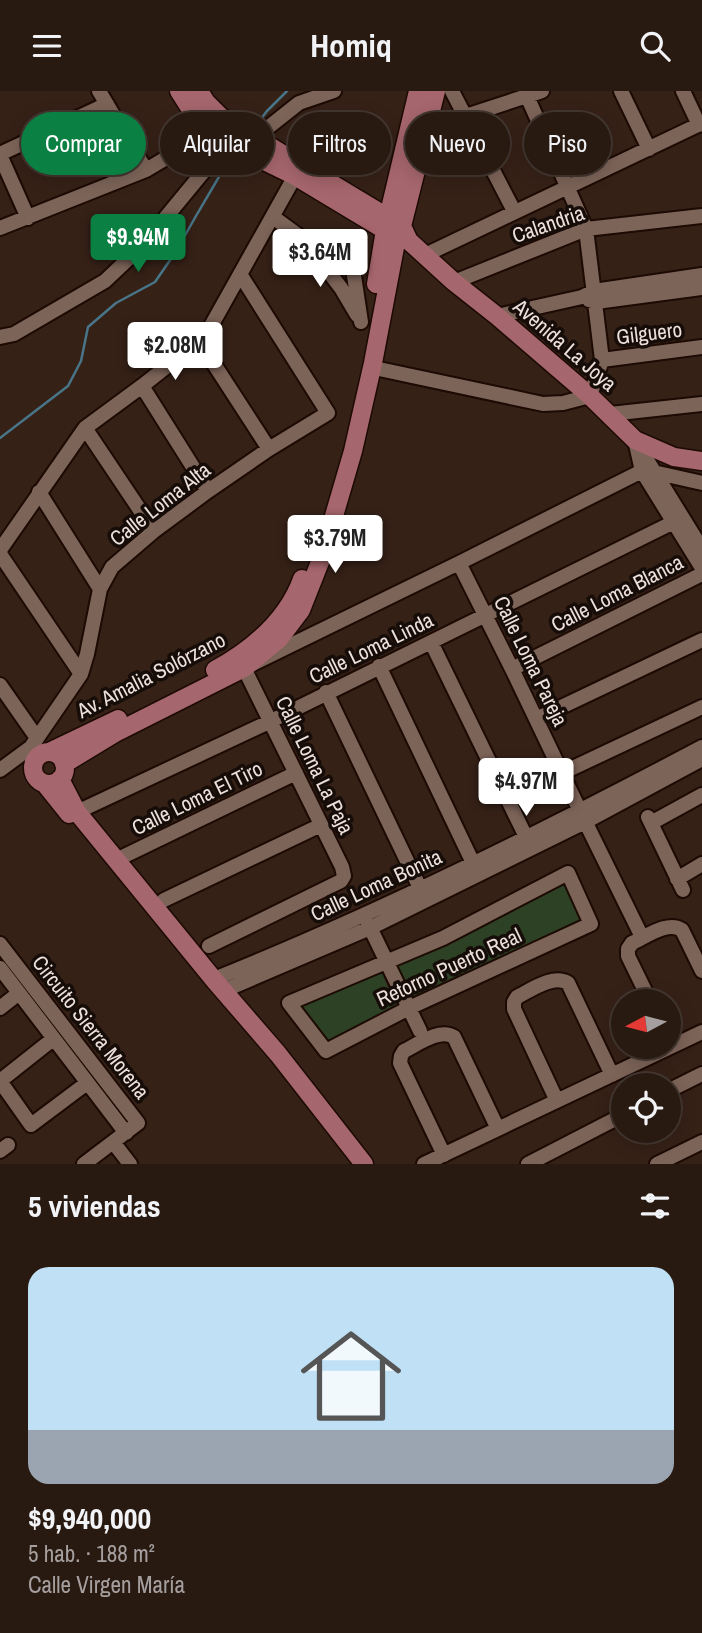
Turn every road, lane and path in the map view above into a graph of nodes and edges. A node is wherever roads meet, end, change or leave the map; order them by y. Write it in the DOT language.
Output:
graph roads {
  1 [pos="179,91"];
  2 [pos="198,91"];
  3 [pos="334,91"];
  4 [pos="418,91"];
  5 [pos="436,91"];
  6 [pos="452,91"];
  7 [pos="621,91"];
  8 [pos="683,91"];
  9 [pos="535,94"];
  10 [pos="103,97"];
  11 [pos="192,112"];
  12 [pos="210,112"];
  13 [pos="464,112"];
  14 [pos="479,112"];
  15 [pos="274,120"];
  16 [pos="700,124"];
  17 [pos="649,149"];
  18 [pos="0,154"];
  19 [pos="274,159"];
  20 [pos="160,161"];
  21 [pos="274,162"];
  22 [pos="146,170"];
  23 [pos="134,175"];
  24 [pos="210,175"];
  25 [pos="496,175"];
  26 [pos="295,176"];
  27 [pos="568,186"];
  28 [pos="514,211"];
  29 [pos="702,216"];
  30 [pos="273,217"];
  31 [pos="28,218"];
  32 [pos="0,228"];
  33 [pos="586,229"];
  34 [pos="396,230"];
  35 [pos="303,239"];
  36 [pos="425,255"];
  37 [pos="240,274"];
  38 [pos="702,275"];
  39 [pos="453,282"];
  40 [pos="702,288"];
  41 [pos="591,297"];
  42 [pos="497,316"];
  43 [pos="0,337"];
  44 [pos="199,341"];
  45 [pos="702,347"];
  46 [pos="601,360"];
  47 [pos="379,369"];
  48 [pos="142,386"];
  49 [pos="590,396"];
  50 [pos="702,404"];
  51 [pos="610,414"];
  52 [pos="85,428"];
  53 [pos="635,440"];
  54 [pos="270,449"];
  55 [pos="702,461"];
  56 [pos="648,471"];
  57 [pos="702,483"];
  58 [pos="208,491"];
  59 [pos="39,492"];
  60 [pos="677,521"];
  61 [pos="153,531"];
  62 [pos="702,549"];
  63 [pos="0,552"];
  64 [pos="459,563"];
  65 [pos="702,568"];
  66 [pos="702,574"];
  67 [pos="100,589"];
  68 [pos="485,615"];
  69 [pos="702,640"];
  70 [pos="431,642"];
  71 [pos="379,666"];
  72 [pos="244,668"];
  73 [pos="512,669"];
  74 [pos="81,674"];
  75 [pos="0,685"];
  76 [pos="326,692"];
  77 [pos="702,707"];
  78 [pos="536,719"];
  79 [pos="271,721"];
  80 [pos="37,738"];
  81 [pos="702,747"];
  82 [pos="49,753"];
  83 [pos="702,759"];
  84 [pos="0,770"];
  85 [pos="296,773"];
  86 [pos="562,773"];
  87 [pos="57,776"];
  88 [pos="702,795"];
  89 [pos="77,811"];
  90 [pos="582,817"];
  91 [pos="321,825"];
  92 [pos="526,837"];
  93 [pos="116,860"];
  94 [pos="473,863"];
  95 [pos="702,864"];
  96 [pos="420,888"];
  97 [pos="164,900"];
  98 [pos="367,921"];
  99 [pos="640,933"];
  100 [pos="0,944"];
  101 [pos="209,946"];
  102 [pos="386,961"];
  103 [pos="0,968"];
  104 [pos="702,971"];
  105 [pos="219,985"];
  106 [pos="644,989"];
  107 [pos="19,993"];
  108 [pos="0,1008"];
  109 [pos="409,1008"];
  110 [pos="420,1031"];
  111 [pos="702,1032"];
  112 [pos="53,1038"];
  113 [pos="681,1040"];
  114 [pos="642,1059"];
  115 [pos="611,1073"];
  116 [pos="616,1073"];
  117 [pos="702,1074"];
  118 [pos="611,1075"];
  119 [pos="0,1081"];
  120 [pos="87,1083"];
  121 [pos="681,1084"];
  122 [pos="557,1101"];
  123 [pos="611,1121"];
  124 [pos="498,1129"];
  125 [pos="126,1133"];
  126 [pos="113,1142"];
  127 [pos="702,1142"];
  128 [pos="444,1155"];
  129 [pos="84,1164"];
  130 [pos="130,1164"];
  131 [pos="353,1164"];
  132 [pos="364,1164"];
  133 [pos="424,1164"];
  134 [pos="528,1164"];
  135 [pos="657,1164"];
  1 -- 11 [label="main road, Avenida La Joya"];
  2 -- 12 [label="main road, Avenida La Joya"];
  3 -- 15 [label="street"];
  4 -- 34 [label="main road"];
  5 -- 34 [label="main road"];
  6 -- 13 [label="street"];
  7 -- 17 [label="street"];
  8 -- 16 [label="street"];
  9 -- 14 [label="street"];
  9 -- 27 [label="street"];
  10 -- 18 [label="street"];
  16 -- 17 [label="street"];
  17 -- 27 [label="street"];
  18 -- 31 [label="street"];
  19 -- 34 [label="main road, Avenida La Joya"];
  20 -- 22 [label="street"];
  21 -- 26 [label="main road, Avenida La Joya"];
  23 -- 31 [label="street"];
  24 -- 43 [label="street"];
  25 -- 28 [label="street"];
  26 -- 30 [label="street"];
  26 -- 34 [label="main road, Avenida La Joya"];
  27 -- 28 [label="street"];
  27 -- 33 [label="street"];
  28 -- 36 [label="street"];
  29 -- 33 [label="street, Calandria"];
  30 -- 35 [label="street"];
  30 -- 37 [label="street"];
  31 -- 32 [label="street"];
  33 -- 39 [label="street, Calandria"];
  33 -- 41 [label="street"];
  34 -- 36 [label="main road, Avenida La Joya"];
  34 -- 72 [label="main road, Av. Amalia Solórzano"];
  34 -- 82 [label="main road, Av. Amalia Solórzano"];
  35 -- 35 [label="street"];
  36 -- 39 [label="main road, Avenida La Joya"];
  37 -- 44 [label="street"];
  37 -- 54 [label="street, Calle Loma Alta"];
  38 -- 41 [label="street"];
  39 -- 42 [label="main road, Avenida La Joya"];
  40 -- 41 [label="street"];
  41 -- 42 [label="street"];
  41 -- 46 [label="street"];
  42 -- 49 [label="main road, Avenida La Joya"];
  44 -- 48 [label="street"];
  44 -- 54 [label="street"];
  45 -- 46 [label="street, Gilguero"];
  46 -- 49 [label="street"];
  47 -- 49 [label="street"];
  48 -- 52 [label="street"];
  48 -- 58 [label="street"];
  49 -- 51 [label="main road, Avenida La Joya"];
  50 -- 51 [label="street"];
  51 -- 53 [label="main road, Avenida La Joya"];
  52 -- 59 [label="street"];
  52 -- 61 [label="street"];
  53 -- 55 [label="main road, Avenida La Joya"];
  53 -- 56 [label="street"];
  54 -- 58 [label="street, Calle Loma Alta"];
  56 -- 57 [label="street"];
  56 -- 60 [label="street"];
  56 -- 64 [label="street"];
  58 -- 61 [label="street, Calle Loma Alta"];
  59 -- 63 [label="street"];
  59 -- 67 [label="street"];
  60 -- 62 [label="street"];
  60 -- 65 [label="street"];
  60 -- 68 [label="street, Calle Loma Linda"];
  61 -- 67 [label="street, Calle Loma Alta"];
  63 -- 74 [label="street"];
  64 -- 68 [label="street, Calle Loma Pareja"];
  64 -- 72 [label="street"];
  66 -- 73 [label="street, Calle Loma Blanca"];
  67 -- 74 [label="street, Calle Loma Alta"];
  68 -- 70 [label="street, Calle Loma Linda"];
  68 -- 73 [label="street, Calle Loma Pareja"];
  69 -- 78 [label="street"];
  70 -- 71 [label="street, Calle Loma Linda"];
  70 -- 92 [label="street"];
  71 -- 76 [label="street, Calle Loma Linda"];
  71 -- 94 [label="street"];
  72 -- 79 [label="street, Calle Loma La Paja"];
  72 -- 87 [label="main road, Av. Amalia Solórzano"];
  73 -- 78 [label="street, Calle Loma Pareja"];
  74 -- 80 [label="street, Calle Loma Alta"];
  75 -- 80 [label="street"];
  76 -- 79 [label="street, Calle Loma Linda"];
  76 -- 96 [label="street"];
  77 -- 86 [label="street"];
  78 -- 86 [label="street, Calle Loma Pareja"];
  79 -- 85 [label="street, Calle Loma La Paja"];
  79 -- 89 [label="street, Calle Loma Linda"];
  80 -- 84 [label="street, Calle Loma Alta"];
  81 -- 90 [label="street, Calle Loma Bonita"];
  82 -- 87 [label="main road"];
  82 -- 87 [label="main road"];
  83 -- 90 [label="street, Calle Loma Bonita"];
  85 -- 91 [label="street, Calle Loma La Paja"];
  85 -- 93 [label="street, Calle Loma El Tiro"];
  86 -- 90 [label="street, Calle Loma Pareja"];
  87 -- 89 [label="main road"];
  87 -- 131 [label="main road"];
  88 -- 95 [label="street"];
  89 -- 93 [label="main road"];
  90 -- 92 [label="street, Calle Loma Bonita"];
  90 -- 98 [label="street, Calle Loma Bonita"];
  90 -- 99 [label="street, Calle Loma Pareja"];
  91 -- 97 [label="street"];
  91 -- 101 [label="street, Calle Loma La Paja"];
  92 -- 94 [label="street, Calle Loma Bonita"];
  93 -- 105 [label="main road"];
  94 -- 96 [label="street, Calle Loma Bonita"];
  96 -- 98 [label="street, Calle Loma Bonita"];
  98 -- 102 [label="street"];
  98 -- 105 [label="street, Calle Loma Bonita"];
  100 -- 125 [label="street, Circuito Sierra Morena"];
  102 -- 109 [label="street"];
  102 -- 109 [label="street, Retorno Puerto Real"];
  102 -- 109 [label="street, Retorno Puerto Real"];
  103 -- 107 [label="street, Circuito Sierra Morena"];
  104 -- 106 [label="street"];
  105 -- 132 [label="main road"];
  107 -- 108 [label="street"];
  107 -- 112 [label="street, Circuito Sierra Morena"];
  109 -- 110 [label="street"];
  111 -- 113 [label="street"];
  112 -- 119 [label="street"];
  112 -- 120 [label="street, Circuito Sierra Morena"];
  114 -- 116 [label="street"];
  115 -- 122 [label="street"];
  117 -- 121 [label="street"];
  118 -- 122 [label="street"];
  119 -- 120 [label="street"];
  120 -- 125 [label="street, Circuito Sierra Morena"];
  122 -- 124 [label="street"];
  123 -- 134 [label="street"];
  124 -- 128 [label="street"];
  124 -- 128 [label="street"];
  125 -- 126 [label="street, Circuito Sierra Morena"];
  126 -- 129 [label="street, Circuito Sierra Morena"];
  126 -- 130 [label="street"];
  127 -- 135 [label="street"];
  128 -- 133 [label="street"];
}
